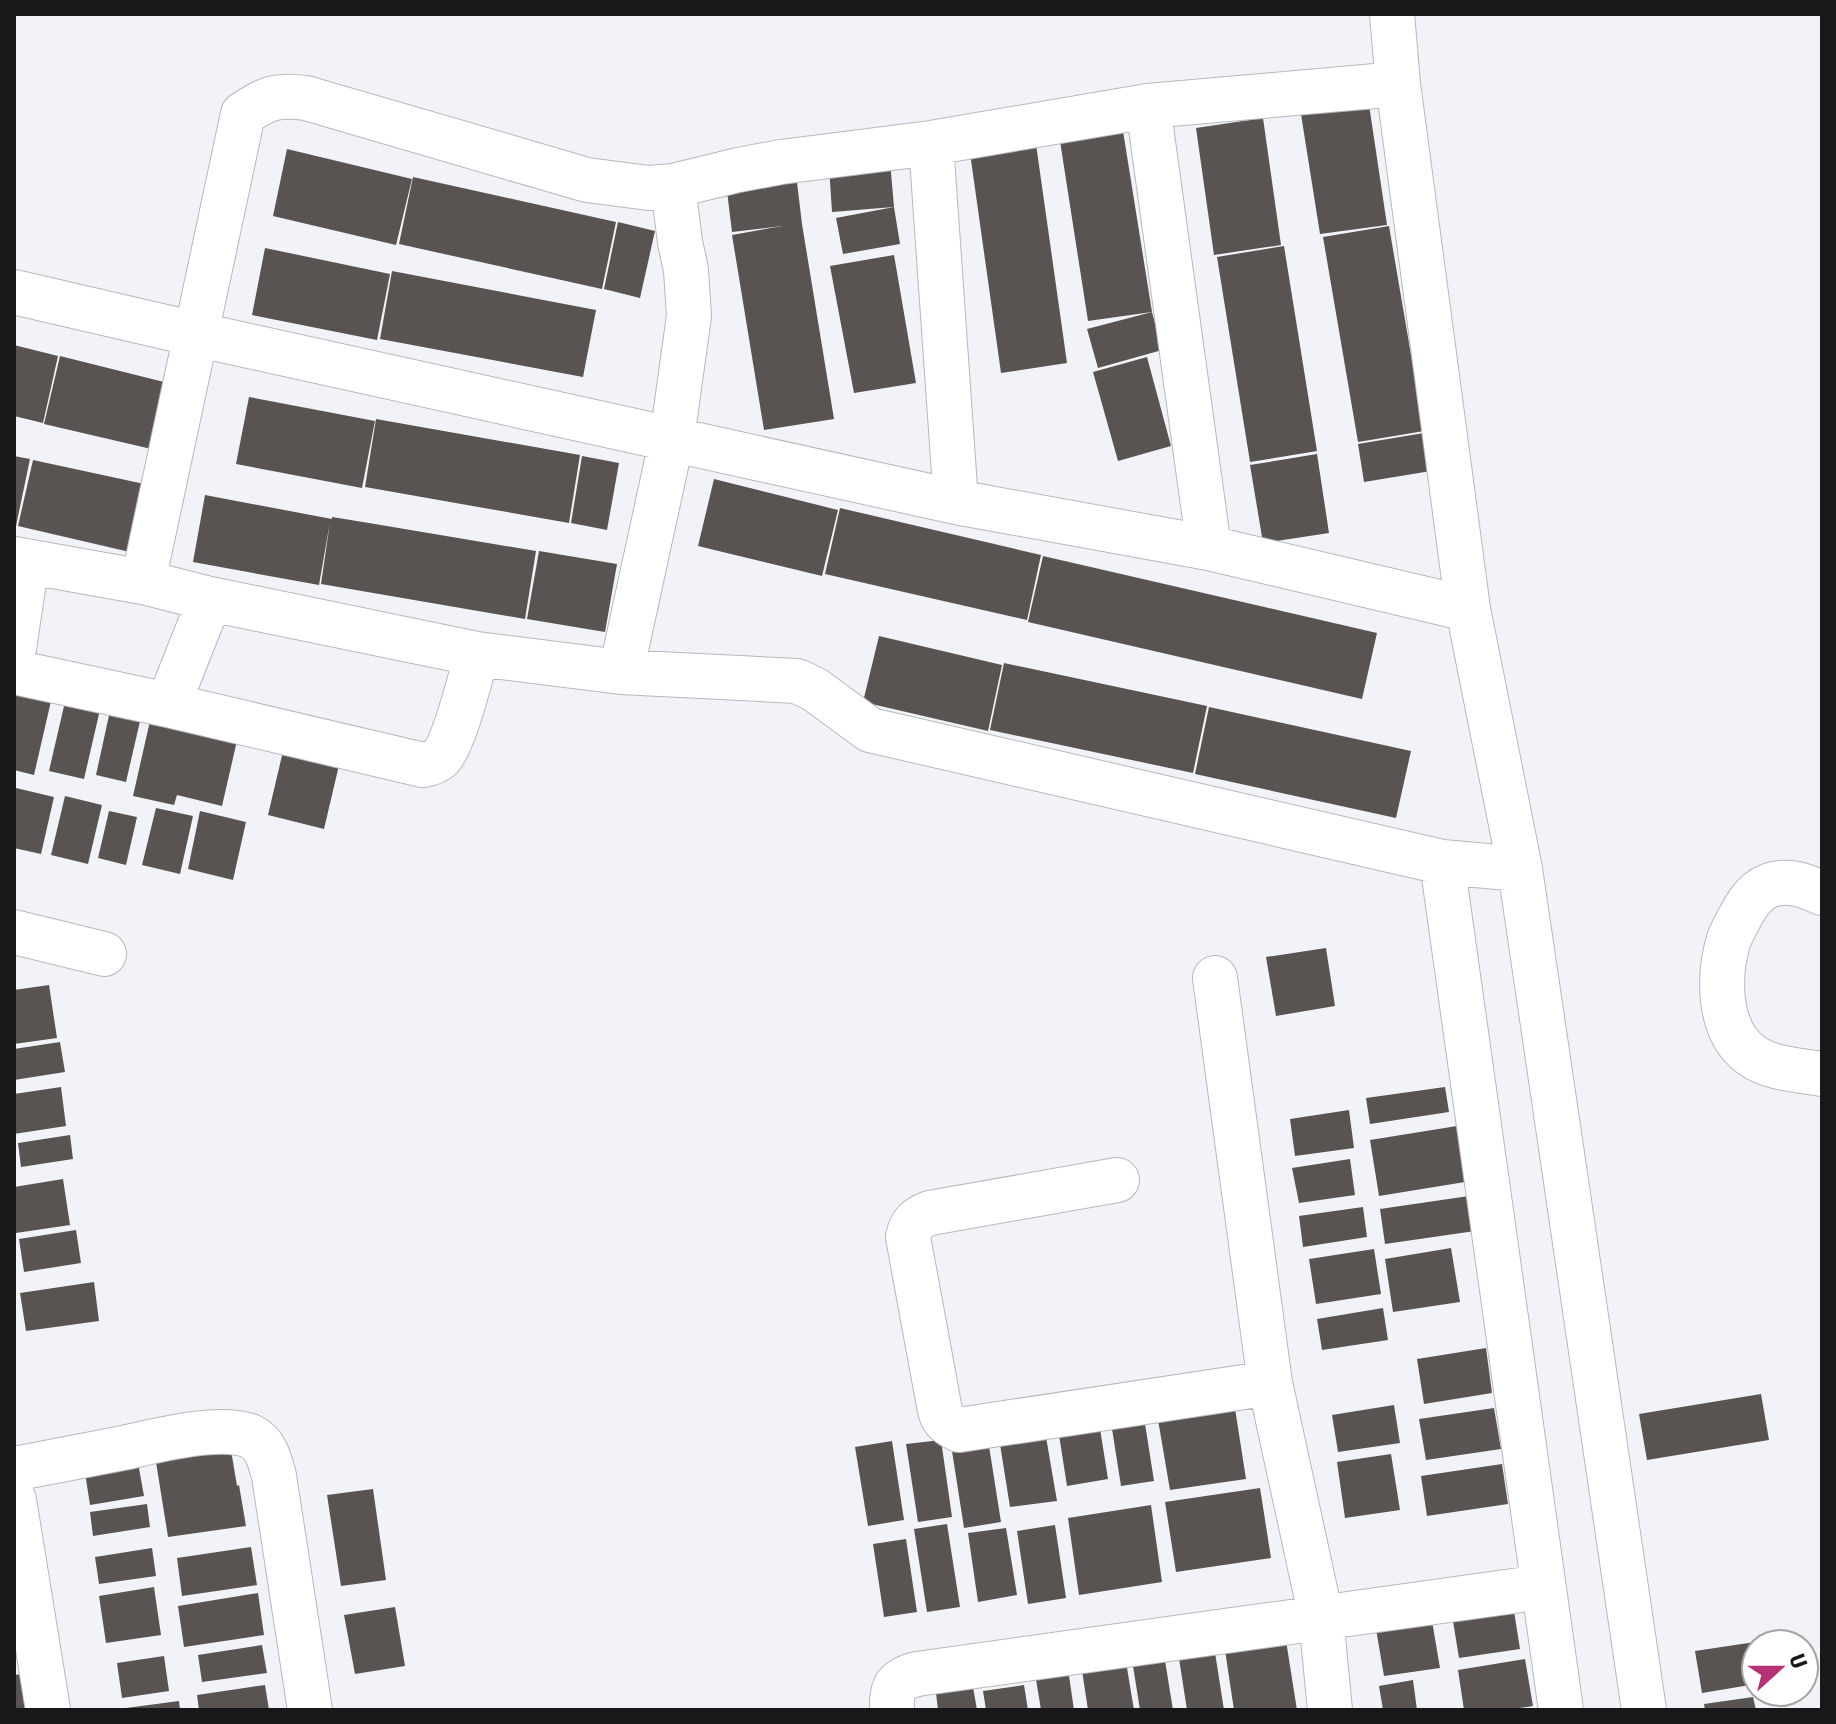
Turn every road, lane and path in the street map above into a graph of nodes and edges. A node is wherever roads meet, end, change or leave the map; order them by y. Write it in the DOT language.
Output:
graph roads {
  1 [pos="1392,14"];
  2 [pos="1398,84"];
  3 [pos="1148,106"];
  4 [pos="931,143"];
  5 [pos="673,186"];
  6 [pos="14,292"];
  7 [pos="195,334"];
  8 [pos="672,438"];
  9 [pos="956,502"];
  10 [pos="1209,548"];
  11 [pos="21,560"];
  12 [pos="143,582"];
  13 [pos="210,599"];
  14 [pos="1468,609"];
  15 [pos="14,648"];
  16 [pos="477,654"];
  17 [pos="14,672"];
  18 [pos="621,672"];
  19 [pos="168,705"];
  20 [pos="1442,862"];
  21 [pos="1520,869"];
  22 [pos="1822,893"];
  23 [pos="14,932"];
  24 [pos="104,954"];
  25 [pos="1215,978"];
  26 [pos="1822,1074"];
  27 [pos="1117,1180"];
  28 [pos="1270,1383"];
  29 [pos="14,1469"];
  30 [pos="14,1500"];
  31 [pos="1542,1587"];
  32 [pos="1321,1617"];
  33 [pos="48,1710"];
  34 [pos="310,1710"];
  35 [pos="892,1710"];
  36 [pos="1330,1710"];
  37 [pos="1561,1710"];
  38 [pos="1644,1710"];
  1 -- 2 [label="street"];
  2 -- 3 [label="street"];
  2 -- 14 [label="street"];
  3 -- 4 [label="street"];
  3 -- 10 [label="street"];
  4 -- 5 [label="street"];
  4 -- 9 [label="street"];
  5 -- 7 [label="street"];
  5 -- 8 [label="street"];
  6 -- 7 [label="street"];
  7 -- 8 [label="street"];
  7 -- 12 [label="street"];
  8 -- 9 [label="street"];
  8 -- 18 [label="street"];
  9 -- 10 [label="street"];
  10 -- 14 [label="street"];
  11 -- 12 [label="street"];
  11 -- 15 [label="street"];
  12 -- 13 [label="street"];
  13 -- 16 [label="street"];
  13 -- 19 [label="street"];
  14 -- 21 [label="street"];
  16 -- 18 [label="street"];
  16 -- 19 [label="street"];
  17 -- 19 [label="street"];
  18 -- 20 [label="street"];
  20 -- 21 [label="street"];
  20 -- 31 [label="street"];
  21 -- 38 [label="street"];
  22 -- 26 [label="street"];
  23 -- 24 [label="street"];
  25 -- 28 [label="street"];
  27 -- 28 [label="street"];
  28 -- 32 [label="street"];
  29 -- 34 [label="street"];
  30 -- 33 [label="street"];
  31 -- 32 [label="street"];
  31 -- 37 [label="street"];
  32 -- 35 [label="street"];
  32 -- 36 [label="street"];
}
